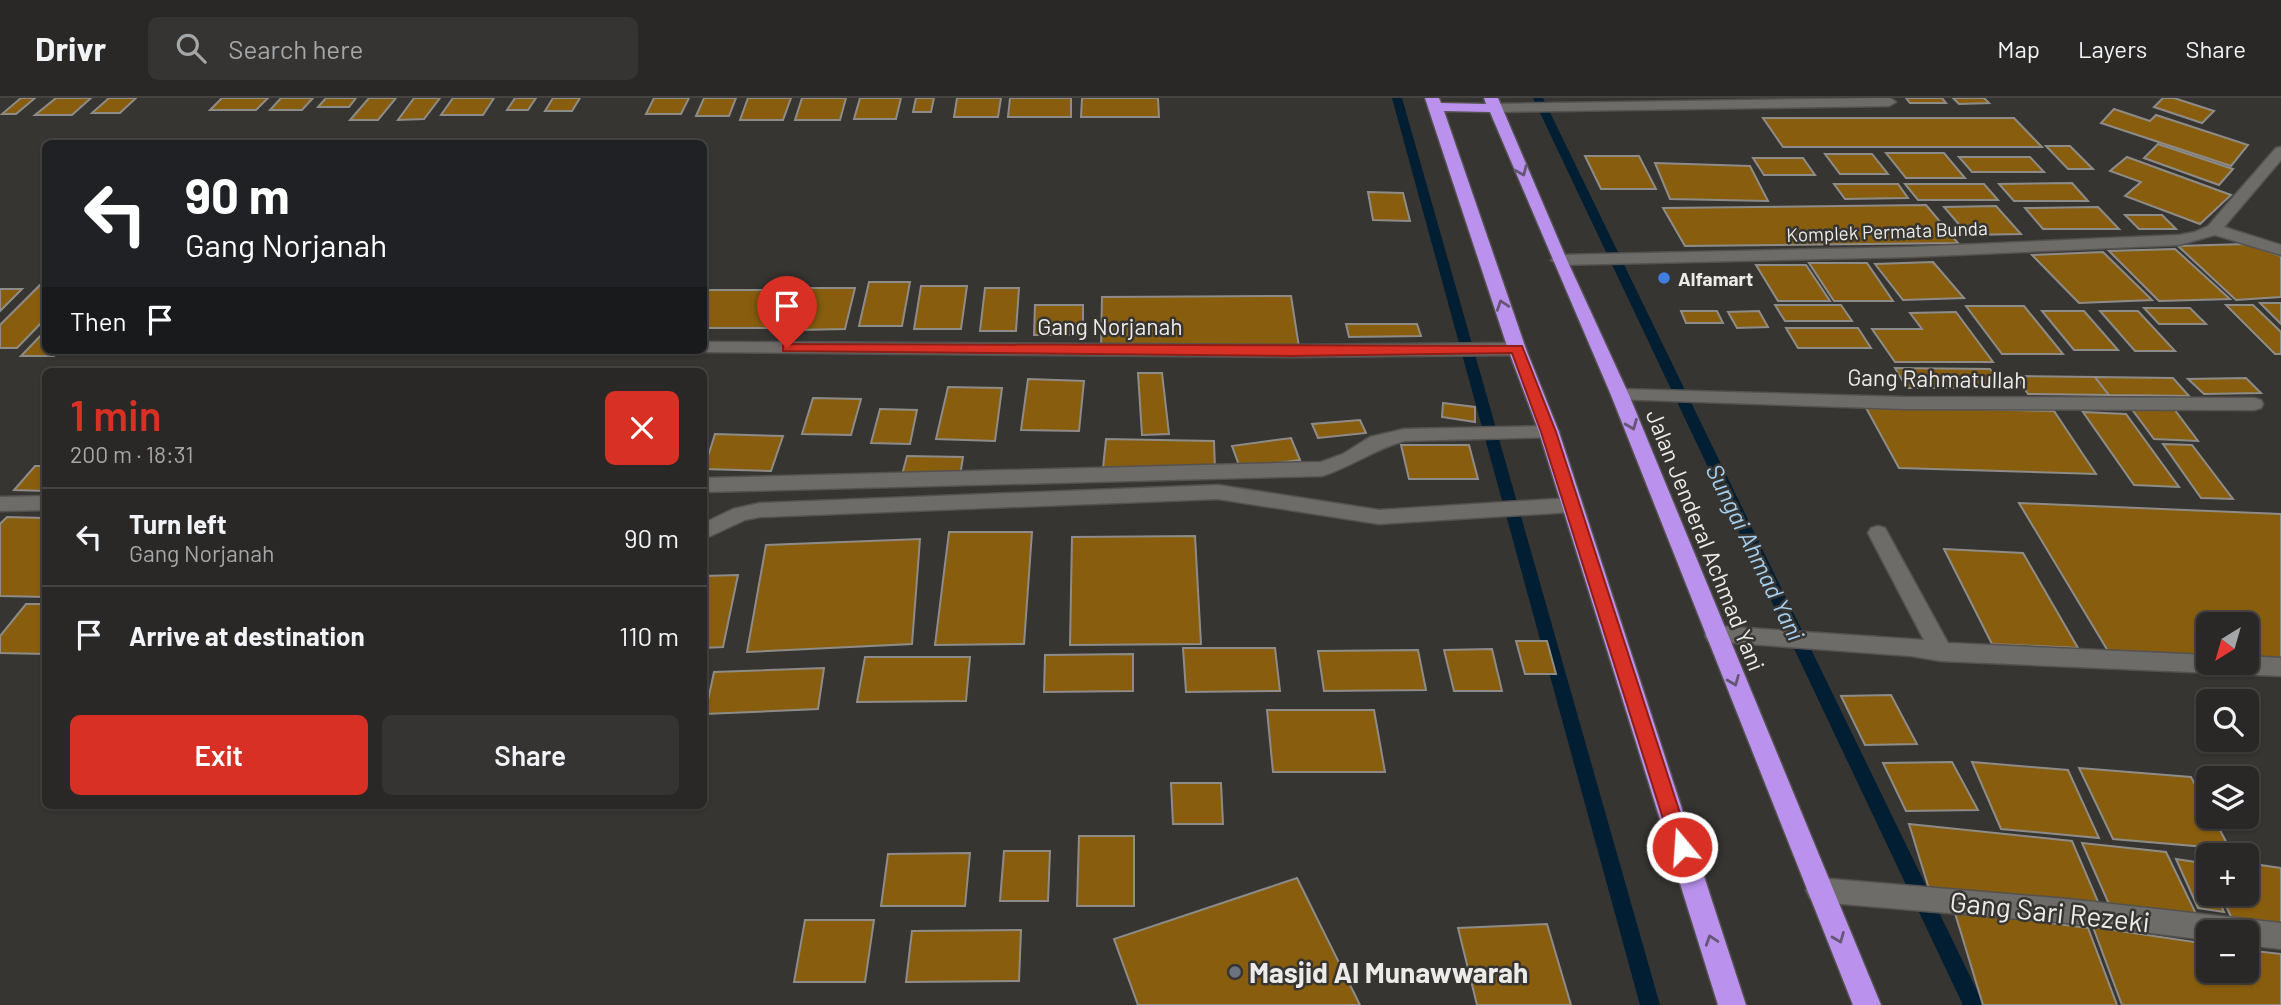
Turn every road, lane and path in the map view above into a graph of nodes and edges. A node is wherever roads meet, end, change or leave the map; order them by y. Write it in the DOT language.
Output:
graph roads {
  1 [pos="1889,102"];
  2 [pos="1434,103"];
  3 [pos="1493,103"];
  4 [pos="2281,151"];
  5 [pos="2214,229"];
  6 [pos="2281,250"];
  7 [pos="1559,260"];
  8 [pos="707,348"];
  9 [pos="1517,349"];
  10 [pos="1620,395"];
  11 [pos="2254,404"];
  12 [pos="1549,432"];
  13 [pos="707,485"];
  14 [pos="42,503"];
  15 [pos="0,504"];
  16 [pos="1572,505"];
  17 [pos="707,530"];
  18 [pos="1878,533"];
  19 [pos="1716,635"];
  20 [pos="1941,652"];
  21 [pos="2281,667"];
  22 [pos="1819,890"];
  23 [pos="2281,936"];
  24 [pos="1732,1005"];
  25 [pos="1867,1005"];
  1 -- 3 [label="street"];
  2 -- 3 [label="highway"];
  9 -- 2 [label="highway, one-way"];
  3 -- 7 [label="highway, Jalan Jenderal Achmad Yani, one-way"];
  4 -- 5 [label="street"];
  5 -- 6 [label="street"];
  5 -- 7 [label="street, Komplek Permata Bunda"];
  7 -- 10 [label="highway, Jalan Jenderal Achmad Yani"];
  8 -- 9 [label="street, Gang Norjanah"];
  9 -- 12 [label="highway"];
  10 -- 11 [label="street, Gang Rahmatullah"];
  10 -- 19 [label="highway, Jalan Jenderal Achmad Yani, one-way"];
  12 -- 13 [label="street"];
  12 -- 16 [label="highway"];
  14 -- 15 [label="street"];
  16 -- 17 [label="street"];
  24 -- 16 [label="highway, one-way"];
  18 -- 20 [label="street"];
  19 -- 20 [label="street"];
  19 -- 22 [label="highway, Jalan Jenderal Achmad Yani, one-way"];
  20 -- 21 [label="street"];
  22 -- 23 [label="street, Gang Sari Rezeki"];
  22 -- 25 [label="highway, Jalan Jenderal Achmad Yani, one-way"];
}
